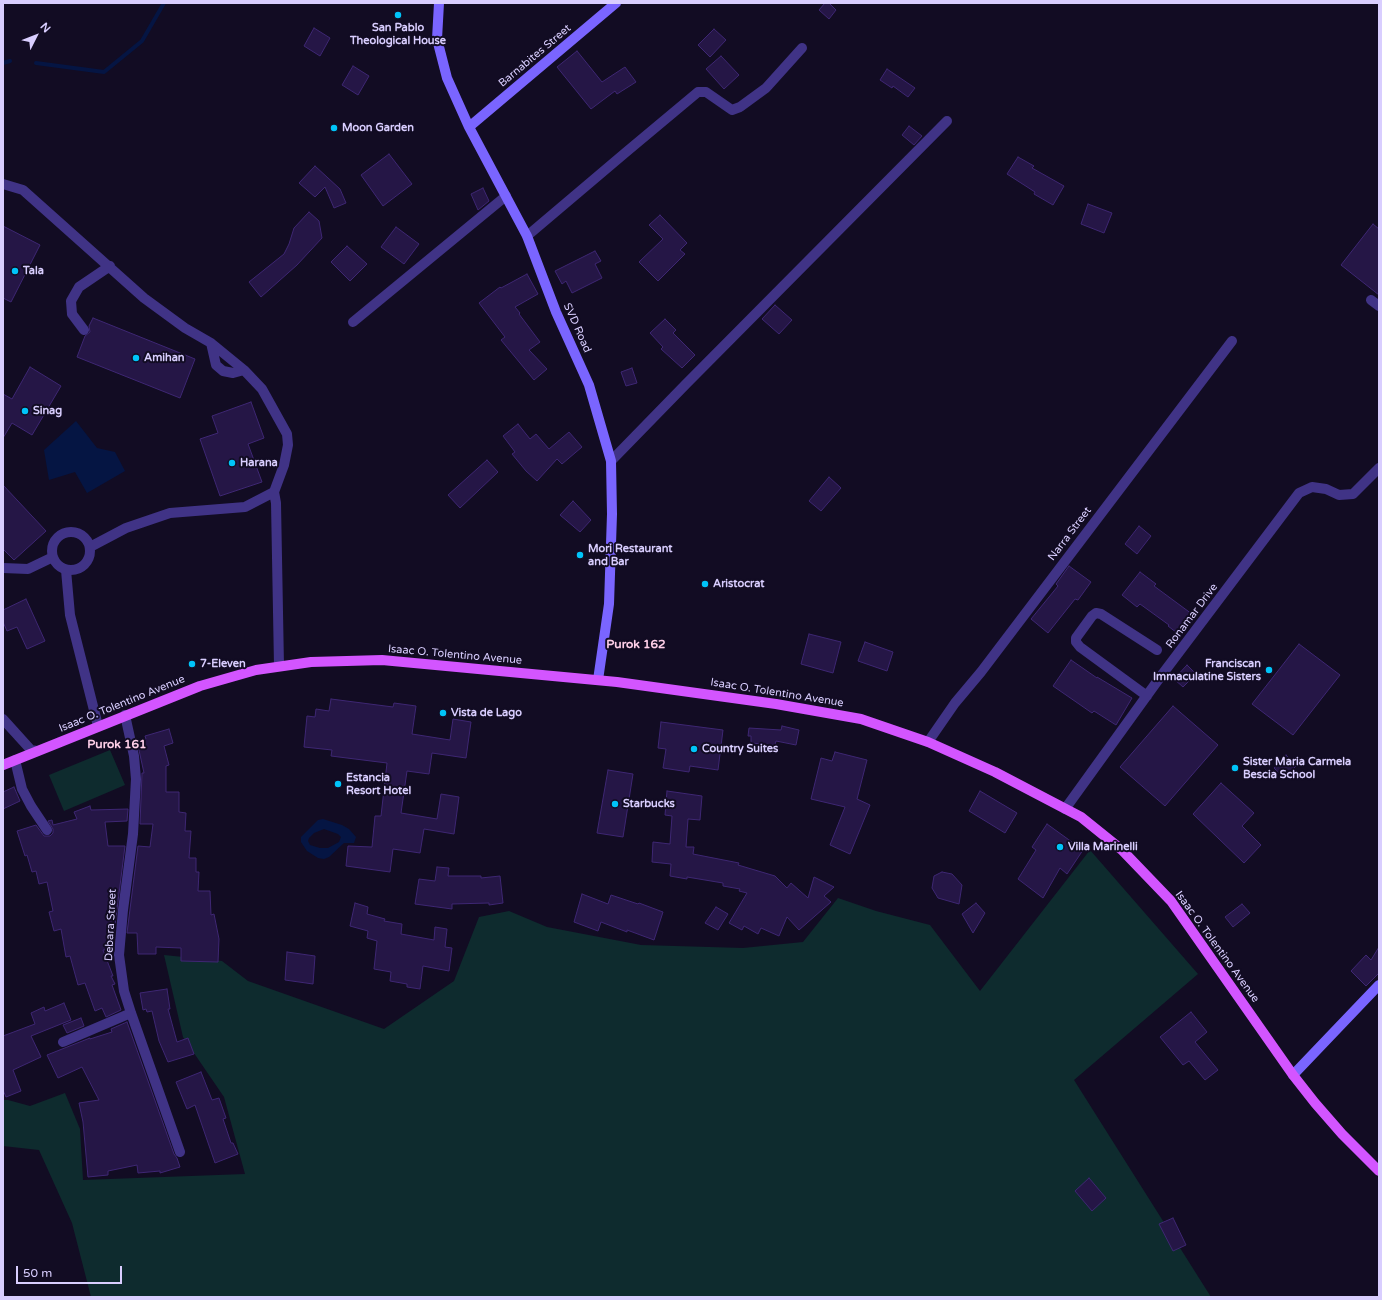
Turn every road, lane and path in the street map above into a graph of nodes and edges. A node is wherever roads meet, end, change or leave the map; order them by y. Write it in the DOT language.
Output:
graph roads {
  1 [pos="439,3"];
  2 [pos="616,3"];
  3 [pos="802,48"];
  4 [pos="947,122"];
  5 [pos="469,126"];
  6 [pos="3,184"];
  7 [pos="506,196"];
  8 [pos="527,236"];
  9 [pos="110,266"];
  10 [pos="353,322"];
  11 [pos="84,330"];
  12 [pos="1232,341"];
  13 [pos="611,461"];
  14 [pos="1379,468"];
  15 [pos="274,492"];
  16 [pos="90,546"];
  17 [pos="53,557"];
  18 [pos="3,568"];
  19 [pos="66,570"];
  20 [pos="1156,650"];
  21 [pos="279,666"];
  22 [pos="598,680"];
  23 [pos="1147,696"];
  24 [pos="125,715"];
  25 [pos="3,719"];
  26 [pos="98,726"];
  27 [pos="928,742"];
  28 [pos="37,751"];
  29 [pos="15,760"];
  30 [pos="3,764"];
  31 [pos="1065,809"];
  32 [pos="47,830"];
  33 [pos="1379,985"];
  34 [pos="131,1013"];
  35 [pos="63,1042"];
  36 [pos="1293,1075"];
  37 [pos="180,1152"];
  38 [pos="1379,1170"];
  1 -- 5 [label="main road, SVD Road"];
  2 -- 5 [label="main road, Barnabites Street"];
  3 -- 8 [label="street"];
  4 -- 13 [label="street"];
  5 -- 7 [label="main road, SVD Road"];
  6 -- 9 [label="street"];
  7 -- 8 [label="main road, SVD Road"];
  7 -- 10 [label="street"];
  8 -- 13 [label="main road, SVD Road"];
  9 -- 11 [label="street"];
  9 -- 15 [label="street"];
  12 -- 27 [label="street, Narra Street"];
  13 -- 22 [label="main road, SVD Road"];
  14 -- 23 [label="street, Ronamar Drive"];
  15 -- 16 [label="street"];
  15 -- 21 [label="street"];
  16 -- 17 [label="street"];
  16 -- 19 [label="street"];
  17 -- 18 [label="street"];
  17 -- 19 [label="street"];
  19 -- 26 [label="street"];
  20 -- 23 [label="street"];
  21 -- 22 [label="main road, Isaac O. Tolentino Avenue"];
  21 -- 24 [label="main road, Isaac O. Tolentino Avenue"];
  22 -- 27 [label="main road, Isaac O. Tolentino Avenue"];
  23 -- 31 [label="street, Ronamar Drive"];
  24 -- 26 [label="main road, Isaac O. Tolentino Avenue"];
  24 -- 34 [label="street, Debara Street"];
  25 -- 28 [label="street"];
  26 -- 28 [label="main road, Isaac O. Tolentino Avenue"];
  27 -- 31 [label="main road, Isaac O. Tolentino Avenue"];
  28 -- 29 [label="main road, Isaac O. Tolentino Avenue"];
  29 -- 30 [label="main road, Isaac O. Tolentino Avenue"];
  29 -- 32 [label="street"];
  31 -- 36 [label="main road, Isaac O. Tolentino Avenue"];
  33 -- 36 [label="main road"];
  34 -- 35 [label="street"];
  34 -- 37 [label="street, Debara Street"];
  36 -- 38 [label="main road, Isaac O. Tolentino Avenue"];
}
